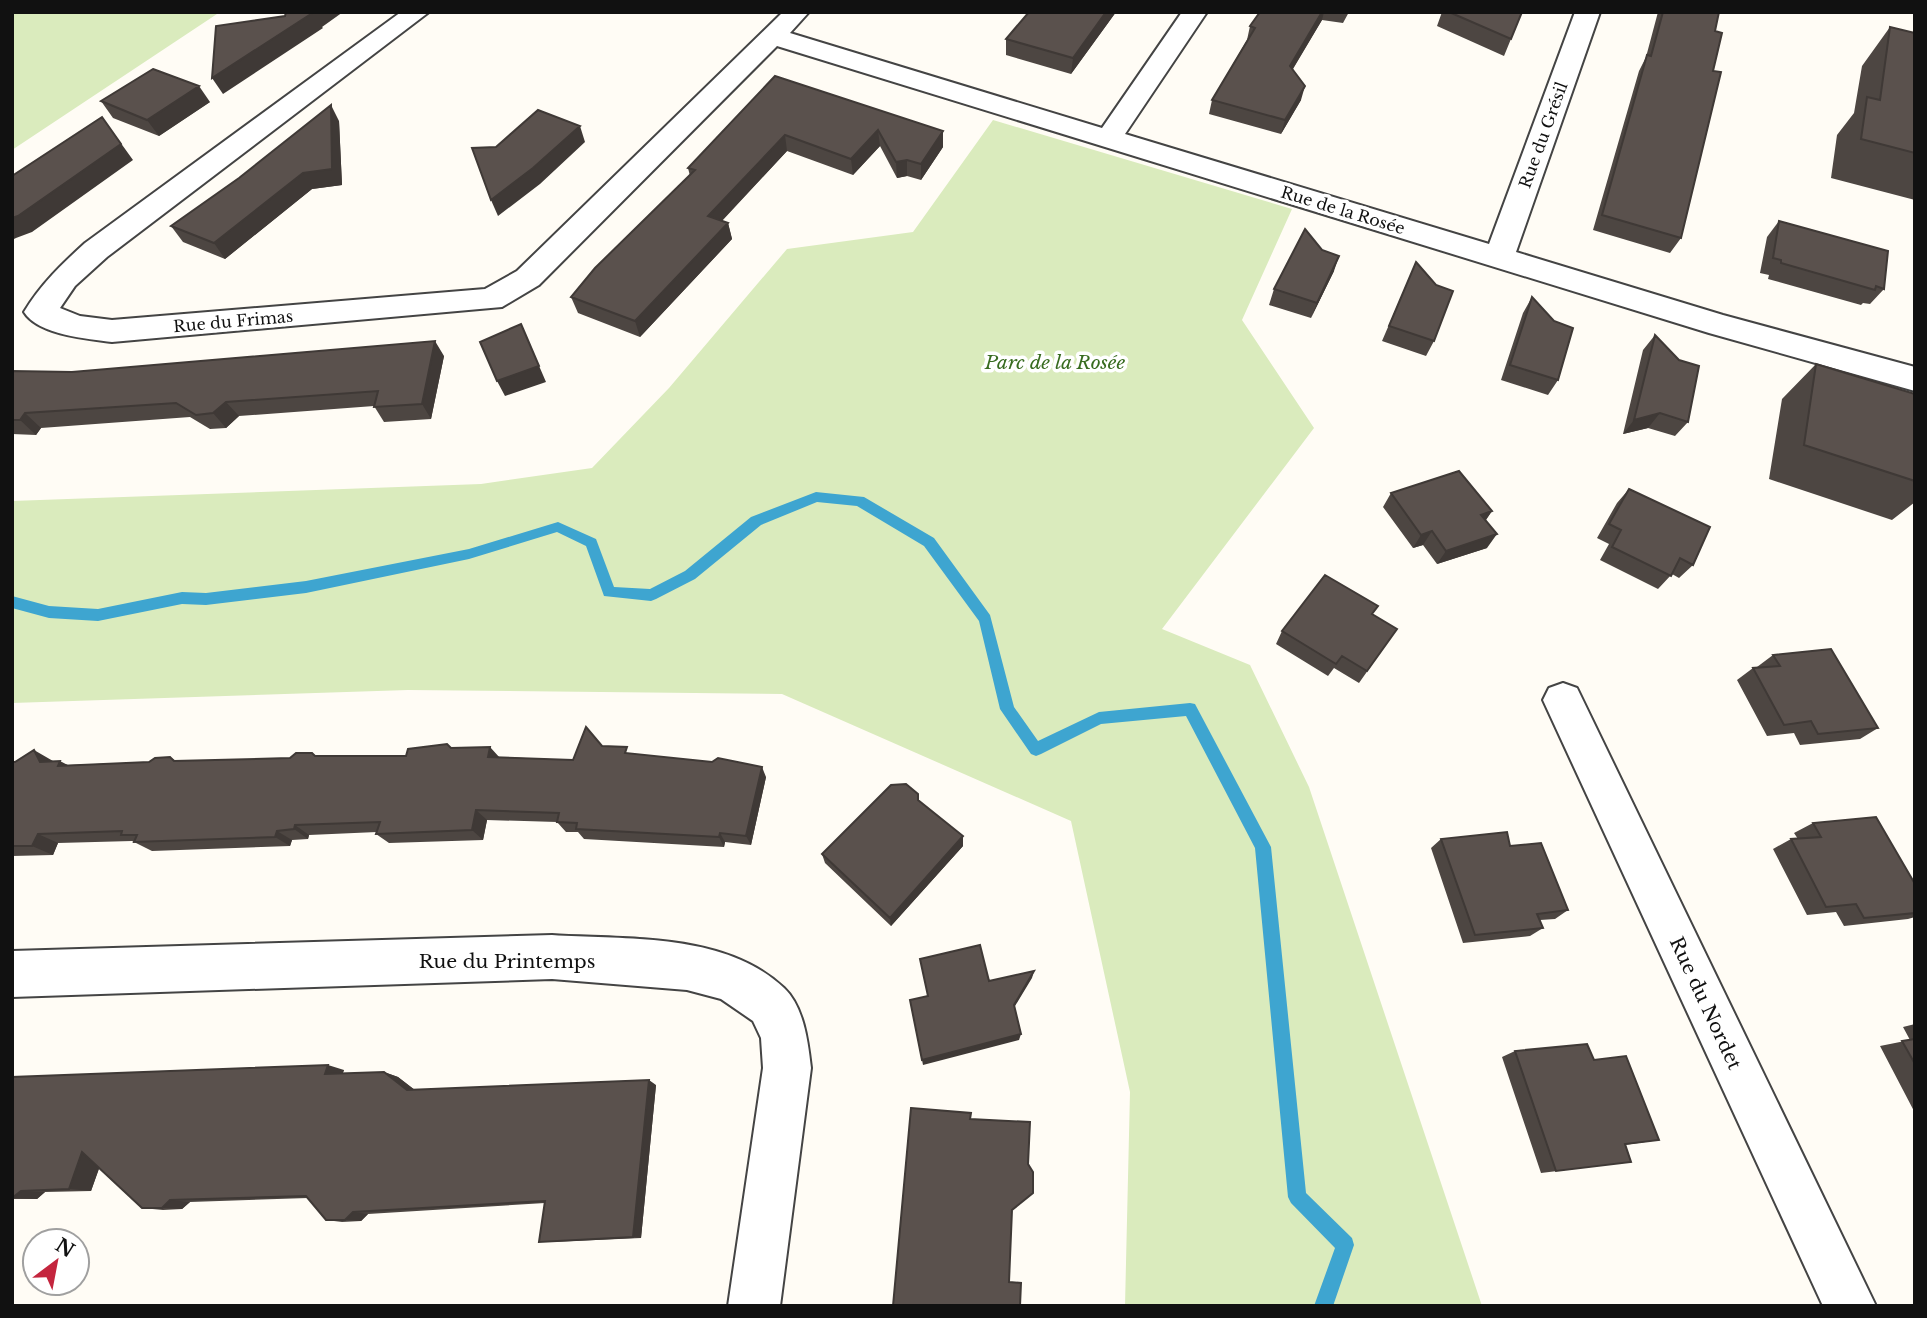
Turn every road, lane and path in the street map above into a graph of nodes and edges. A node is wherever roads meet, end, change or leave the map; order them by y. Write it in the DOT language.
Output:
graph roads {
  1 [pos="417,12"];
  2 [pos="797,12"];
  3 [pos="1195,12"];
  4 [pos="1588,12"];
  5 [pos="772,36"];
  6 [pos="1109,138"];
  7 [pos="1499,258"];
  8 [pos="1915,379"];
  9 [pos="1563,700"];
  10 [pos="12,974"];
  11 [pos="754,1306"];
  12 [pos="1850,1306"];
  1 -- 5 [label="street, Rue du Frimas"];
  2 -- 5 [label="street, Rue du Frimas"];
  3 -- 6 [label="street"];
  4 -- 7 [label="street, Rue du Grésil"];
  5 -- 6 [label="street, Rue de la Rosée"];
  6 -- 7 [label="street, Rue de la Rosée"];
  7 -- 8 [label="street, Rue de la Rosée"];
  9 -- 12 [label="street, Rue du Nordet"];
  10 -- 11 [label="street, Rue du Printemps"];
}
